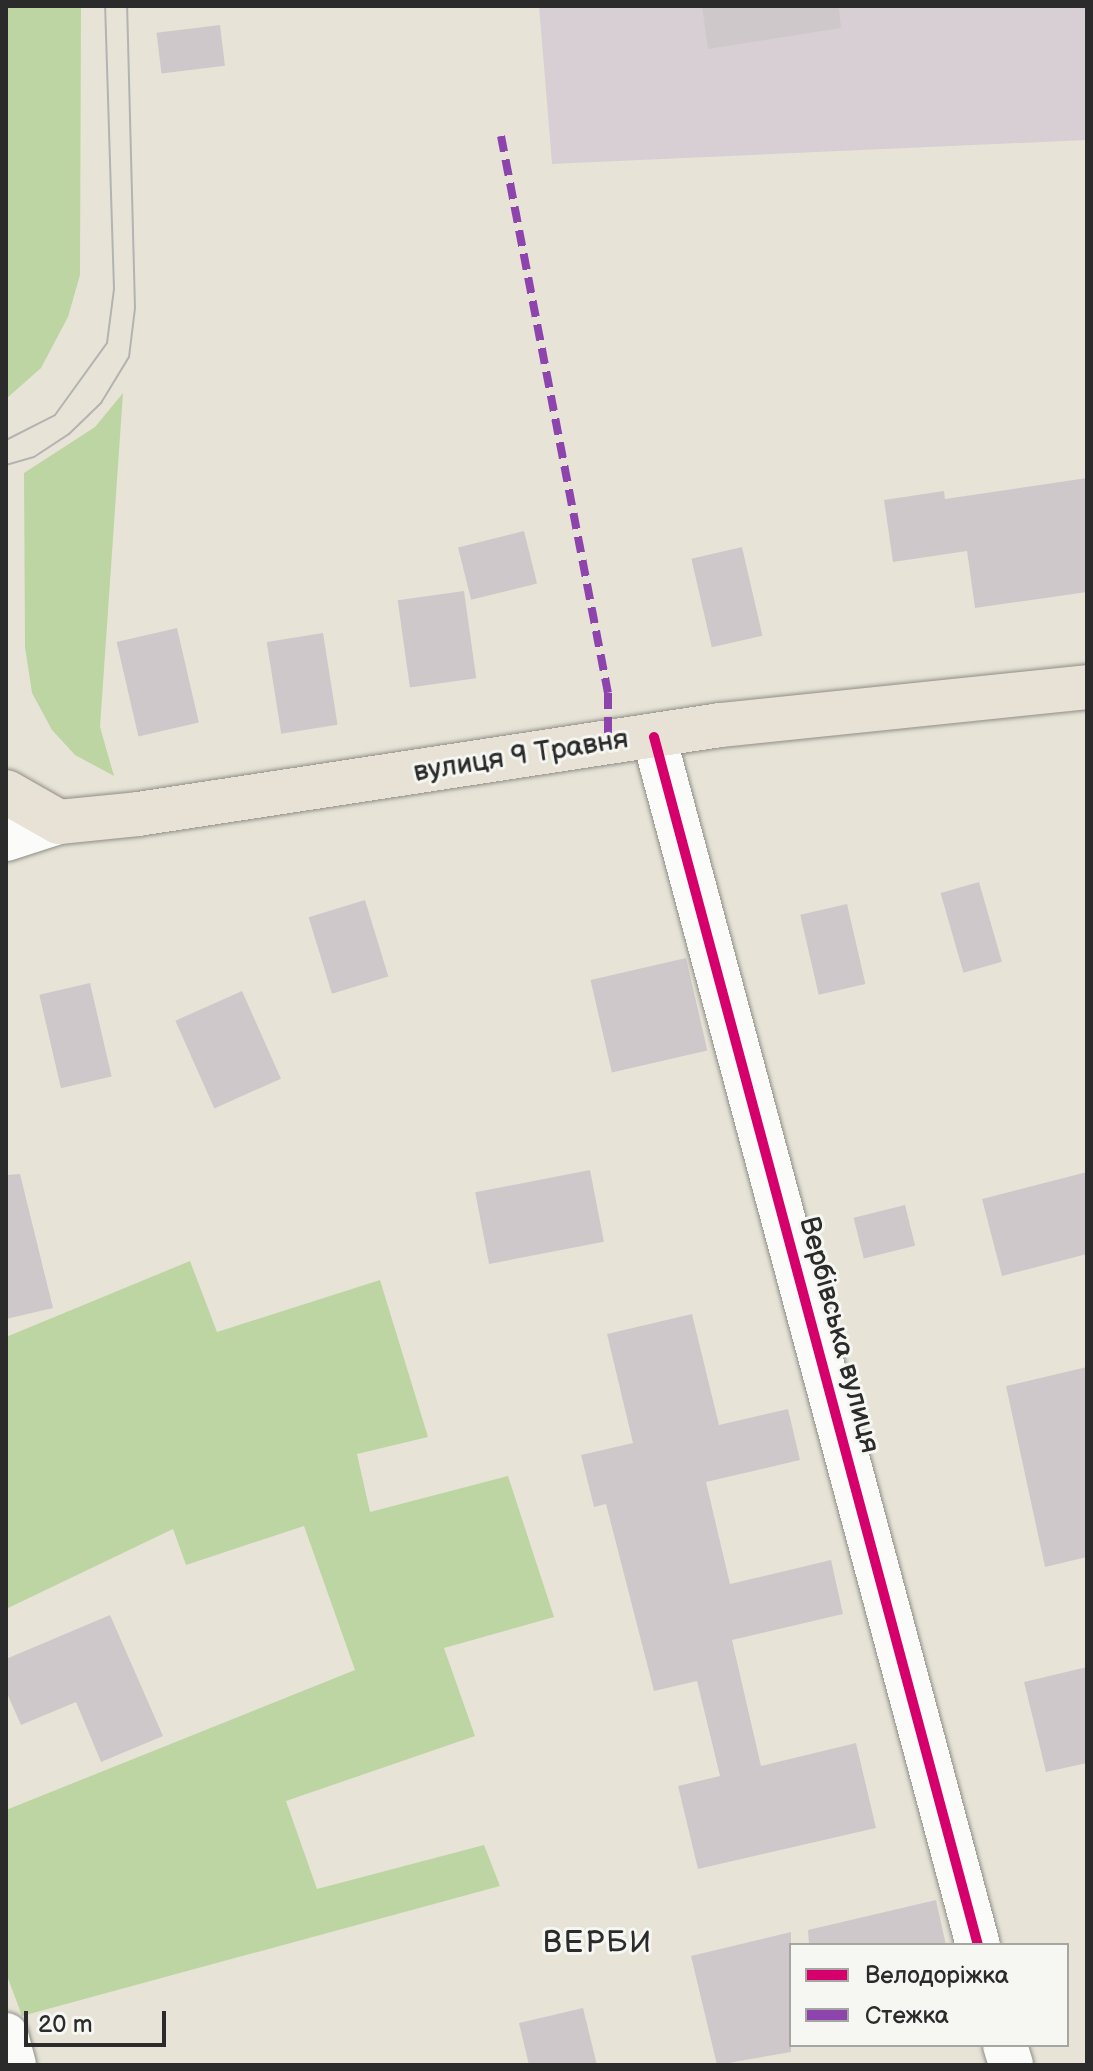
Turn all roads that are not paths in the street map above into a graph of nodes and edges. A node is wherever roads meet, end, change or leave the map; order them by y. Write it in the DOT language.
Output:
graph roads {
  1 [pos="1087,687"];
  2 [pos="654,737"];
  3 [pos="6,792"];
  4 [pos="59,822"];
  5 [pos="6,839"];
  6 [pos="977,1943"];
  7 [pos="6,2035"];
  8 [pos="14,2065"];
  1 -- 2 [label="main road, вулиця 9 Травня"];
  2 -- 4 [label="main road, вулиця 9 Травня"];
  2 -- 6 [label="street, Вербівська вулиця"];
  3 -- 4 [label="main road"];
  4 -- 5 [label="street, вулиця 9 Травня"];
  7 -- 8 [label="street"];
}
